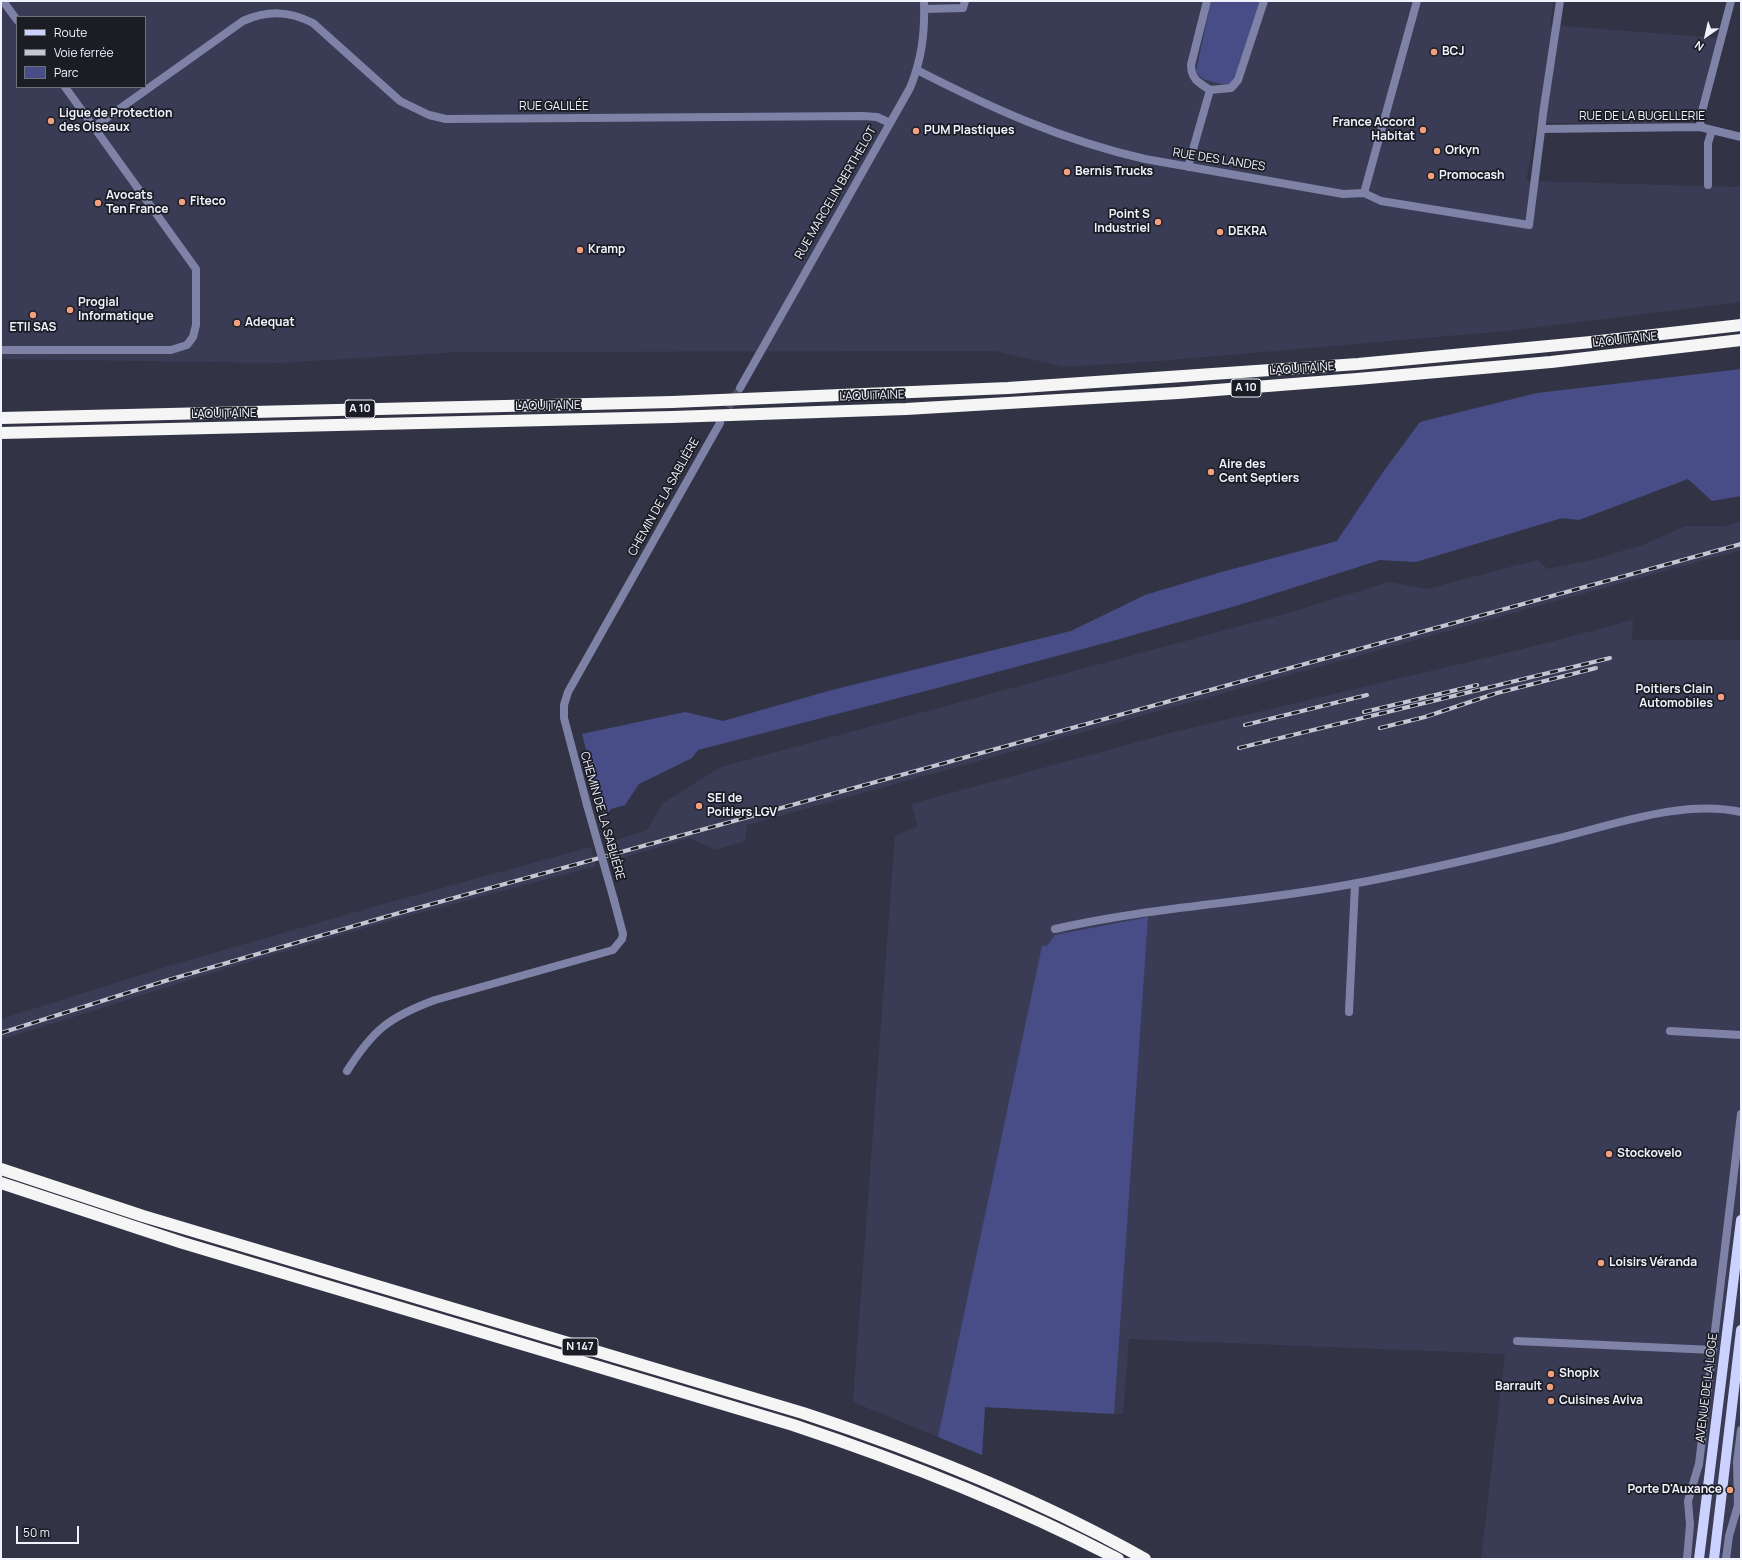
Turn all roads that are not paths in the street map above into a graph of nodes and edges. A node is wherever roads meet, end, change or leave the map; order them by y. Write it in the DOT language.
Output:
graph roads {
  1 [pos="3,1"];
  2 [pos="965,1"];
  3 [pos="1206,1"];
  4 [pos="1264,1"];
  5 [pos="1417,1"];
  6 [pos="1560,1"];
  7 [pos="1731,1"];
  8 [pos="924,5"];
  9 [pos="16,19"];
  10 [pos="917,70"];
  11 [pos="66,88"];
  12 [pos="1210,90"];
  13 [pos="890,123"];
  14 [pos="1700,127"];
  15 [pos="94,128"];
  16 [pos="1541,129"];
  17 [pos="1712,130"];
  18 [pos="1741,136"];
  19 [pos="1188,167"];
  20 [pos="1708,185"];
  21 [pos="1364,193"];
  22 [pos="1741,325"];
  23 [pos="1741,340"];
  24 [pos="1,350"];
  25 [pos="740,388"];
  26 [pos="1,418"];
  27 [pos="720,423"];
  28 [pos="1,433"];
  29 [pos="1741,812"];
  30 [pos="1354,884"];
  31 [pos="1055,929"];
  32 [pos="1349,1012"];
  33 [pos="1670,1031"];
  34 [pos="1741,1034"];
  35 [pos="347,1071"];
  36 [pos="1741,1114"];
  37 [pos="1,1169"];
  38 [pos="1,1183"];
  39 [pos="1741,1220"];
  40 [pos="1741,1330"];
  41 [pos="1517,1341"];
  42 [pos="1713,1350"];
  43 [pos="1741,1430"];
  44 [pos="1118,1559"];
  45 [pos="1145,1559"];
  46 [pos="1687,1559"];
  47 [pos="1699,1559"];
  48 [pos="1714,1559"];
  49 [pos="1726,1559"];
  1 -- 9 [label="street"];
  2 -- 8 [label="street"];
  3 -- 12 [label="street"];
  4 -- 12 [label="street"];
  5 -- 21 [label="street"];
  6 -- 16 [label="street"];
  7 -- 14 [label="street"];
  8 -- 10 [label="street, RUE MARCELIN BERTHELOT"];
  10 -- 13 [label="street, RUE MARCELIN BERTHELOT"];
  10 -- 19 [label="street, RUE DES LANDES"];
  11 -- 15 [label="street"];
  12 -- 19 [label="street"];
  13 -- 15 [label="street, RUE GALILÉE"];
  13 -- 25 [label="street, RUE MARCELIN BERTHELOT"];
  14 -- 16 [label="street, RUE DE LA BUGELLERIE"];
  14 -- 17 [label="street, RUE DE LA BUGELLERIE"];
  15 -- 24 [label="street"];
  16 -- 21 [label="street, RUE DES LANDES"];
  17 -- 18 [label="street, RUE DE LA BUGELLERIE"];
  17 -- 20 [label="street"];
  19 -- 21 [label="street, RUE DES LANDES"];
  22 -- 26 [label="highway, L'AQUITAINE / A 10"];
  23 -- 28 [label="highway, L'AQUITAINE / A 10"];
  27 -- 35 [label="street, CHEMIN DE LA SABLIÈRE, bridge"];
  29 -- 30 [label="street"];
  30 -- 31 [label="street"];
  30 -- 32 [label="street"];
  33 -- 34 [label="street"];
  36 -- 42 [label="street"];
  37 -- 45 [label="highway, N 147"];
  38 -- 44 [label="highway, N 147"];
  39 -- 47 [label="main road, AVENUE DE LA LOGE"];
  40 -- 48 [label="main road"];
  41 -- 42 [label="street"];
  42 -- 46 [label="street"];
  43 -- 49 [label="street"];
}
